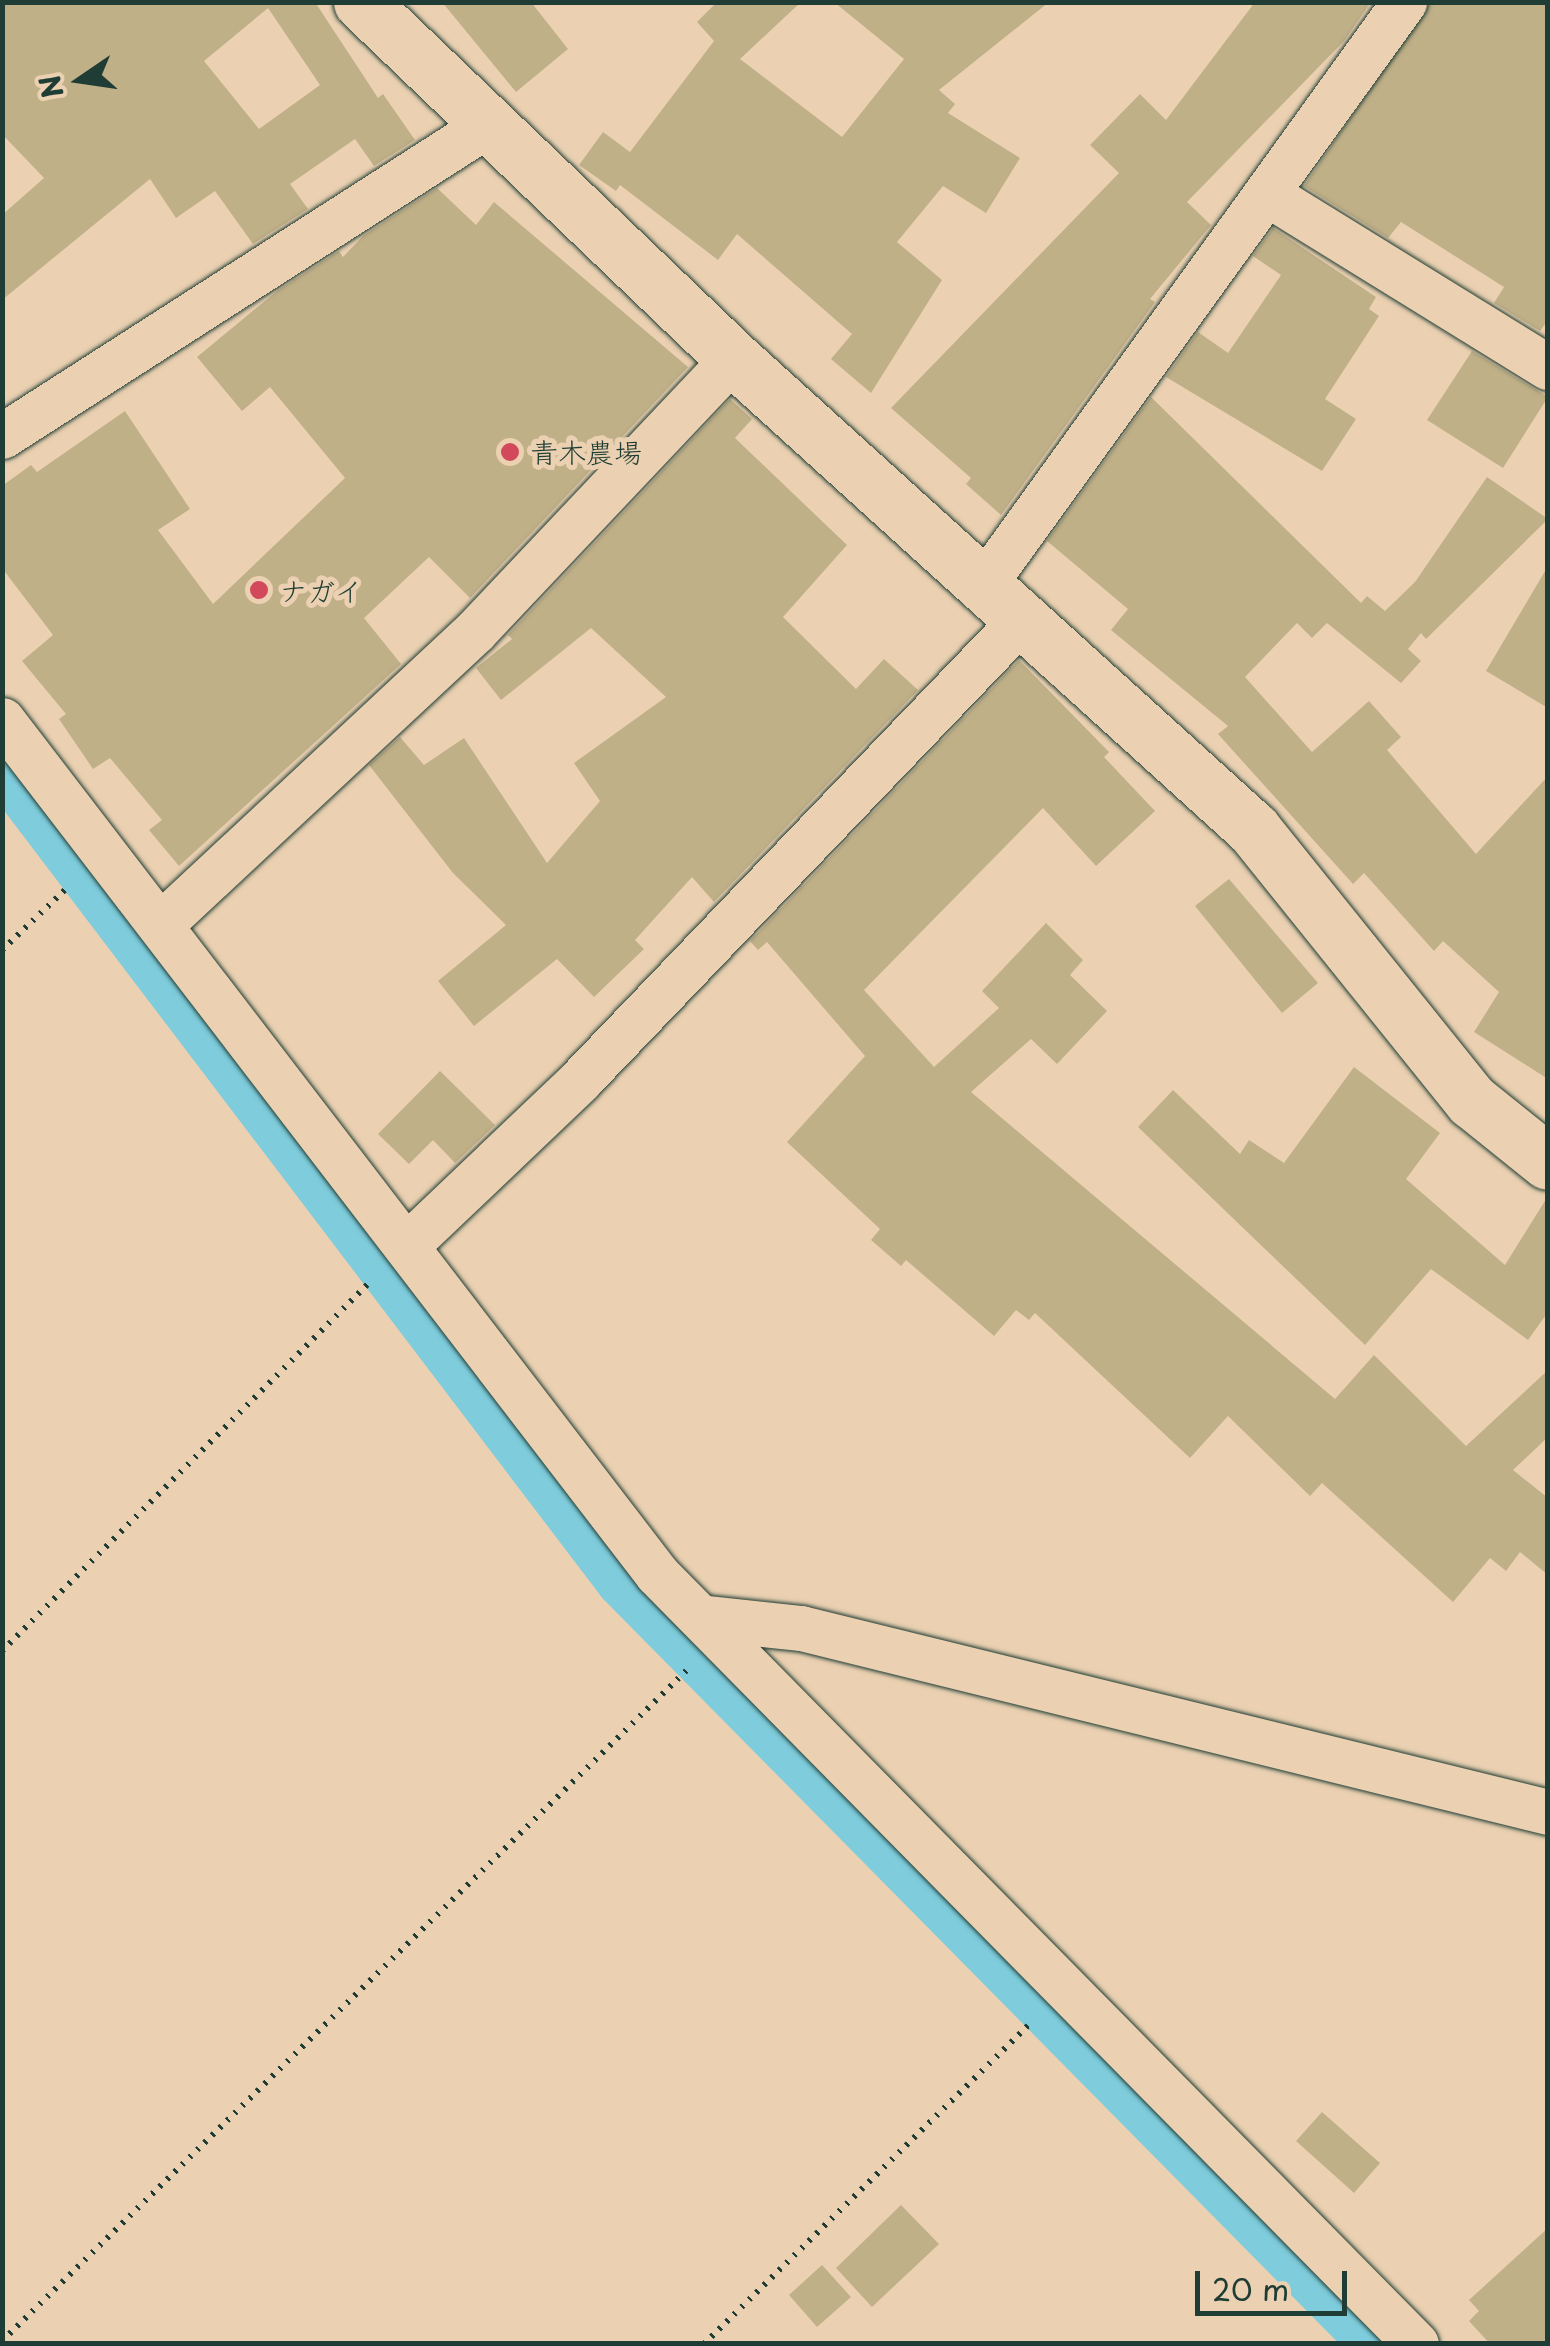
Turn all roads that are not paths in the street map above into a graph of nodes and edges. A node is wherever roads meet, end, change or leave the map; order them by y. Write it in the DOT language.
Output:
graph roads {
  1 [pos="1404,2"];
  2 [pos="378,8"];
  3 [pos="487,124"];
  4 [pos="1269,195"];
  5 [pos="733,358"];
  6 [pos="1548,367"];
  7 [pos="2,436"];
  8 [pos="1003,601"];
  9 [pos="2,720"];
  10 [pos="162,924"];
  11 [pos="1548,1162"];
  12 [pos="406,1245"];
  13 [pos="714,1626"];
  14 [pos="1548,1812"];
  15 [pos="1416,2344"];
  1 -- 4 [label="street"];
  2 -- 3 [label="street"];
  3 -- 5 [label="street"];
  3 -- 7 [label="street"];
  4 -- 6 [label="street"];
  4 -- 8 [label="street"];
  5 -- 8 [label="street"];
  5 -- 10 [label="street"];
  8 -- 11 [label="street"];
  8 -- 12 [label="street"];
  9 -- 10 [label="street"];
  10 -- 12 [label="street"];
  12 -- 13 [label="street"];
  13 -- 14 [label="street"];
  13 -- 15 [label="street"];
}
